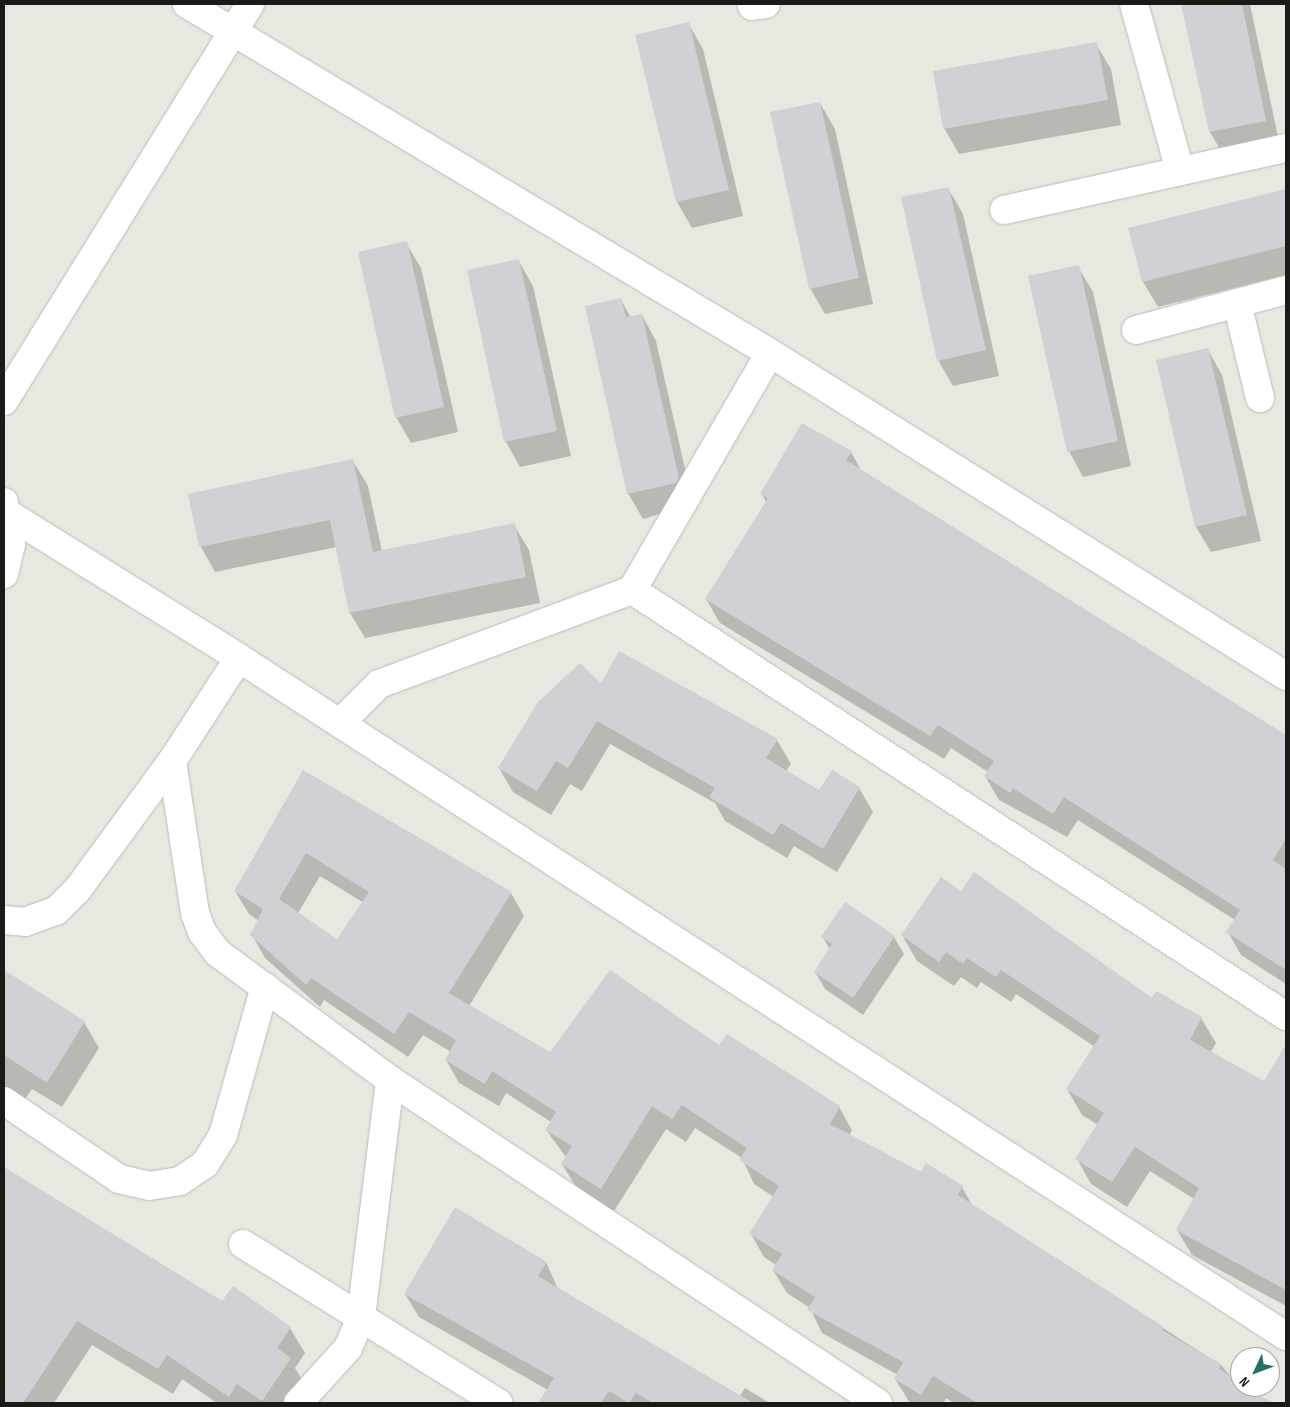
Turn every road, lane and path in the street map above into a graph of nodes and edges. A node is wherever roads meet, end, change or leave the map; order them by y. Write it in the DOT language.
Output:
graph roads {
  1 [pos="187,4"];
  2 [pos="250,4"];
  3 [pos="1134,4"];
  4 [pos="234,30"];
  5 [pos="1286,148"];
  6 [pos="1180,171"];
  7 [pos="1004,210"];
  8 [pos="1286,290"];
  9 [pos="1237,303"];
  10 [pos="1136,330"];
  11 [pos="770,353"];
  12 [pos="1260,398"];
  13 [pos="4,401"];
  14 [pos="6,508"];
  15 [pos="4,574"];
  16 [pos="632,590"];
  17 [pos="239,658"];
  18 [pos="1286,676"];
  19 [pos="340,723"];
  20 [pos="172,762"];
  21 [pos="4,920"];
  22 [pos="265,987"];
  23 [pos="1286,1016"];
  24 [pos="390,1080"];
  25 [pos="4,1101"];
  26 [pos="243,1244"];
  27 [pos="361,1317"];
  28 [pos="1286,1336"];
  29 [pos="298,1403"];
  30 [pos="498,1403"];
  31 [pos="878,1403"];
  1 -- 4 [label="street"];
  2 -- 4 [label="street"];
  3 -- 6 [label="street"];
  4 -- 11 [label="street"];
  4 -- 13 [label="street"];
  5 -- 6 [label="street"];
  6 -- 7 [label="street"];
  8 -- 9 [label="street"];
  9 -- 10 [label="street"];
  9 -- 12 [label="street"];
  11 -- 16 [label="street"];
  11 -- 18 [label="street"];
  14 -- 15 [label="street"];
  14 -- 17 [label="street"];
  16 -- 19 [label="street"];
  16 -- 23 [label="street"];
  17 -- 19 [label="street"];
  17 -- 20 [label="street"];
  19 -- 28 [label="street"];
  20 -- 21 [label="street"];
  20 -- 22 [label="street"];
  22 -- 24 [label="street"];
  22 -- 25 [label="street"];
  24 -- 27 [label="street"];
  24 -- 31 [label="street"];
  26 -- 27 [label="street"];
  27 -- 29 [label="street"];
  27 -- 30 [label="street"];
}
